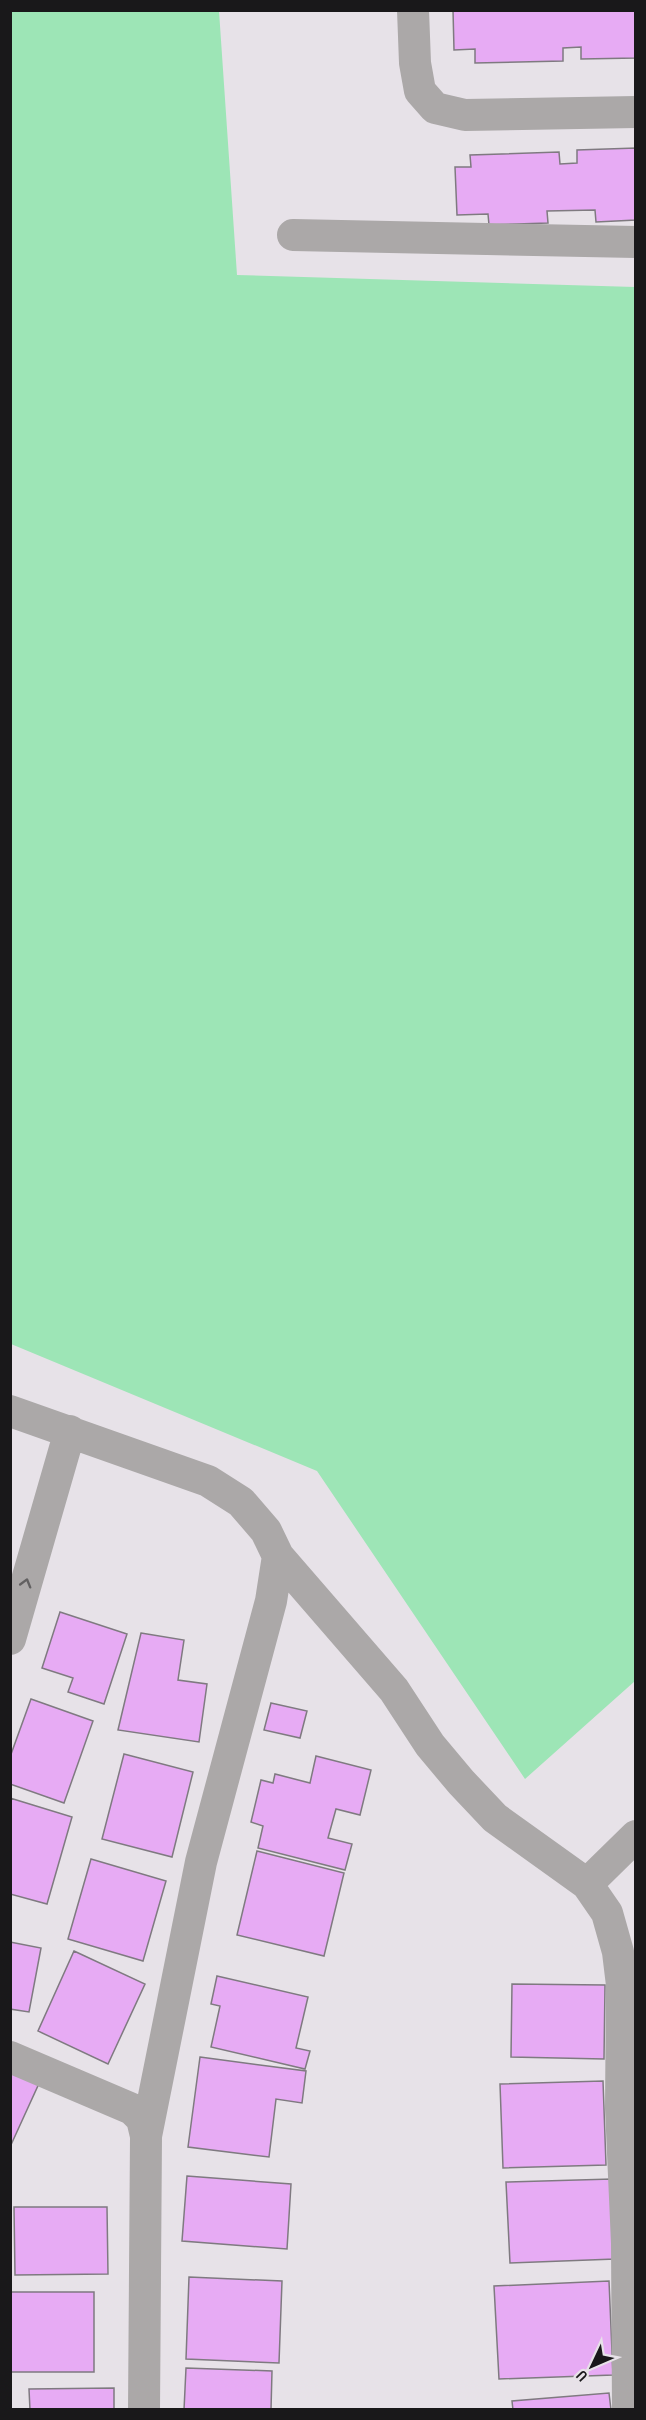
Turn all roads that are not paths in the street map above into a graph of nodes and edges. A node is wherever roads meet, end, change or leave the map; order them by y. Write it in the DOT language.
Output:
graph roads {
  1 [pos="413,10"];
  2 [pos="636,112"];
  3 [pos="293,235"];
  4 [pos="636,242"];
  5 [pos="10,1411"];
  6 [pos="70,1431"];
  7 [pos="278,1556"];
  8 [pos="10,1639"];
  9 [pos="636,1836"];
  10 [pos="587,1884"];
  11 [pos="629,1986"];
  12 [pos="10,2056"];
  13 [pos="146,2136"];
  14 [pos="631,2243"];
  15 [pos="144,2409"];
  16 [pos="628,2409"];
  1 -- 2 [label="street"];
  3 -- 4 [label="street"];
  5 -- 6 [label="street"];
  6 -- 7 [label="street"];
  8 -- 6 [label="street, one-way"];
  7 -- 10 [label="street"];
  7 -- 13 [label="street"];
  9 -- 10 [label="street"];
  10 -- 11 [label="street"];
  11 -- 14 [label="street"];
  12 -- 13 [label="street"];
  13 -- 15 [label="street"];
  14 -- 16 [label="street"];
}
